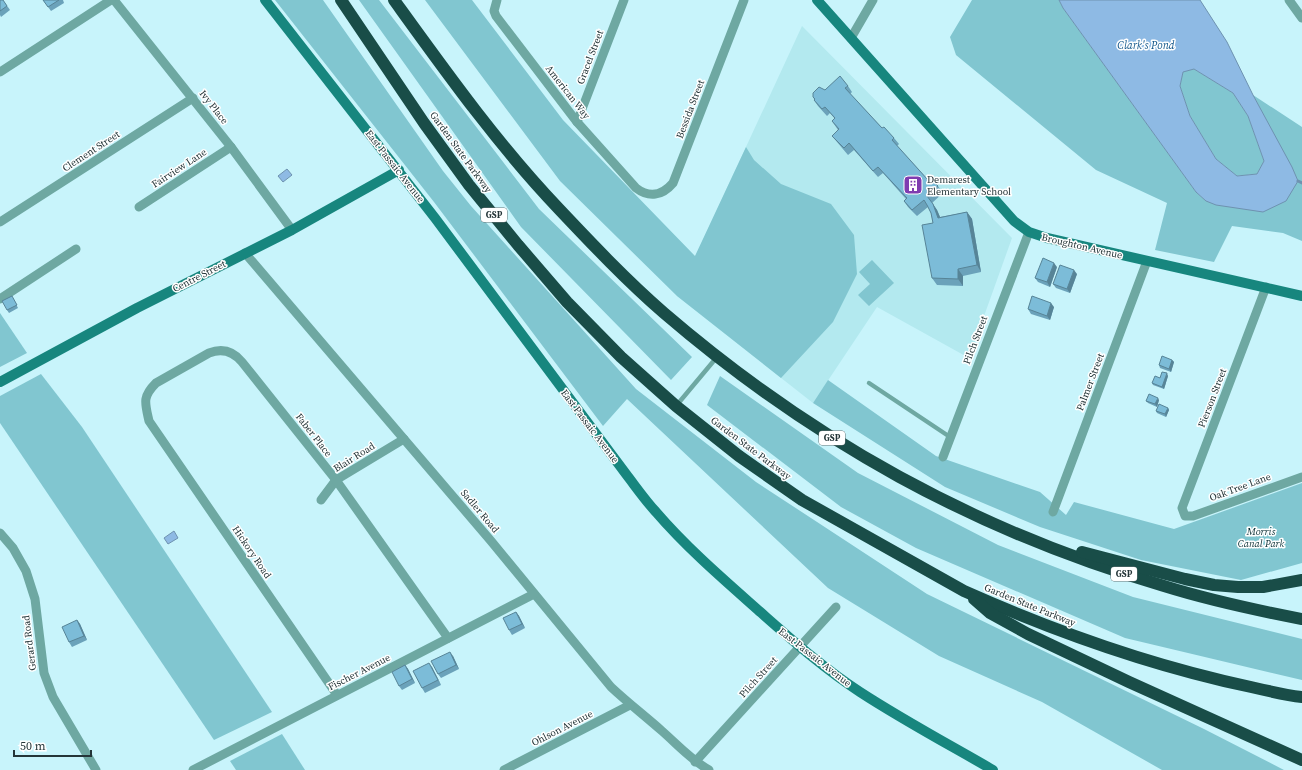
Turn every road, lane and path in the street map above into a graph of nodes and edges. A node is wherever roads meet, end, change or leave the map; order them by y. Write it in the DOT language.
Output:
graph roads {
  1 [pos="111,0"];
  2 [pos="114,0"];
  3 [pos="264,0"];
  4 [pos="341,0"];
  5 [pos="394,0"];
  6 [pos="624,0"];
  7 [pos="744,0"];
  8 [pos="817,0"];
  9 [pos="873,0"];
  10 [pos="1289,0"];
  11 [pos="496,3"];
  12 [pos="1302,18"];
  13 [pos="851,38"];
  14 [pos="0,72"];
  15 [pos="193,98"];
  16 [pos="577,122"];
  17 [pos="231,147"];
  18 [pos="399,170"];
  19 [pos="634,186"];
  20 [pos="139,207"];
  21 [pos="0,222"];
  22 [pos="292,230"];
  23 [pos="1028,232"];
  24 [pos="76,249"];
  25 [pos="245,253"];
  26 [pos="1147,261"];
  27 [pos="1266,287"];
  28 [pos="1302,296"];
  29 [pos="0,299"];
  30 [pos="717,357"];
  31 [pos="0,382"];
  32 [pos="869,383"];
  33 [pos="676,406"];
  34 [pos="149,420"];
  35 [pos="950,437"];
  36 [pos="404,439"];
  37 [pos="943,457"];
  38 [pos="1302,477"];
  39 [pos="336,480"];
  40 [pos="321,500"];
  41 [pos="1053,512"];
  42 [pos="1185,516"];
  43 [pos="0,533"];
  44 [pos="1021,536"];
  45 [pos="1302,580"];
  46 [pos="964,591"];
  47 [pos="534,594"];
  48 [pos="836,607"];
  49 [pos="1302,619"];
  50 [pos="448,638"];
  51 [pos="800,647"];
  52 [pos="337,696"];
  53 [pos="1302,697"];
  54 [pos="630,705"];
  55 [pos="1302,760"];
  56 [pos="695,762"];
  57 [pos="96,770"];
  58 [pos="193,770"];
  59 [pos="504,770"];
  60 [pos="709,770"];
  61 [pos="993,770"];
  1 -- 14 [label="street"];
  2 -- 15 [label="street, Ivy Place"];
  3 -- 18 [label="main road, East Passaic Avenue"];
  4 -- 33 [label="highway, Garden State Parkway / GSP"];
  5 -- 30 [label="highway, GSP"];
  6 -- 16 [label="street, Gracel Street"];
  7 -- 19 [label="street, Bessida Street"];
  8 -- 13 [label="main road, Broughton Avenue"];
  9 -- 13 [label="street"];
  10 -- 12 [label="street"];
  11 -- 16 [label="street, American Way"];
  13 -- 23 [label="main road, Broughton Avenue"];
  15 -- 17 [label="street, Ivy Place"];
  15 -- 21 [label="street, Clement Street"];
  16 -- 19 [label="street, American Way"];
  17 -- 20 [label="street, Fairview Lane"];
  17 -- 22 [label="street, Ivy Place"];
  18 -- 22 [label="main road, Centre Street"];
  18 -- 51 [label="main road, East Passaic Avenue"];
  22 -- 25 [label="main road, Centre Street"];
  23 -- 26 [label="main road, Broughton Avenue"];
  23 -- 35 [label="street, Pilch Street"];
  24 -- 29 [label="street"];
  25 -- 31 [label="main road, Centre Street"];
  25 -- 36 [label="street, Sadler Road"];
  26 -- 27 [label="main road, Broughton Avenue"];
  26 -- 41 [label="street, Palmer Street"];
  27 -- 28 [label="main road, Broughton Avenue"];
  27 -- 42 [label="street, Pierson Street"];
  30 -- 33 [label="lane"];
  30 -- 44 [label="highway, GSP"];
  32 -- 35 [label="lane"];
  33 -- 46 [label="highway, Garden State Parkway / GSP"];
  34 -- 39 [label="street, Faber Place"];
  34 -- 52 [label="street, Hickory Road"];
  35 -- 37 [label="street, Pilch Street"];
  36 -- 39 [label="street, Blair Road"];
  36 -- 47 [label="street, Sadler Road"];
  38 -- 42 [label="street, Oak Tree Lane"];
  39 -- 40 [label="street, Blair Road"];
  39 -- 50 [label="street, Faber Place"];
  43 -- 57 [label="street, Gerard Road"];
  44 -- 45 [label="highway"];
  44 -- 49 [label="highway, GSP"];
  46 -- 53 [label="highway, Garden State Parkway / GSP"];
  46 -- 55 [label="highway"];
  47 -- 50 [label="street, Fischer Avenue"];
  47 -- 54 [label="street, Sadler Road"];
  48 -- 51 [label="street, Pilch Street"];
  50 -- 52 [label="street, Fischer Avenue"];
  51 -- 56 [label="street, Pilch Street"];
  51 -- 61 [label="main road, East Passaic Avenue"];
  52 -- 58 [label="street, Fischer Avenue"];
  54 -- 56 [label="street, Sadler Road"];
  54 -- 59 [label="street, Ohlson Avenue"];
  56 -- 60 [label="street, Sadler Road"];
}
